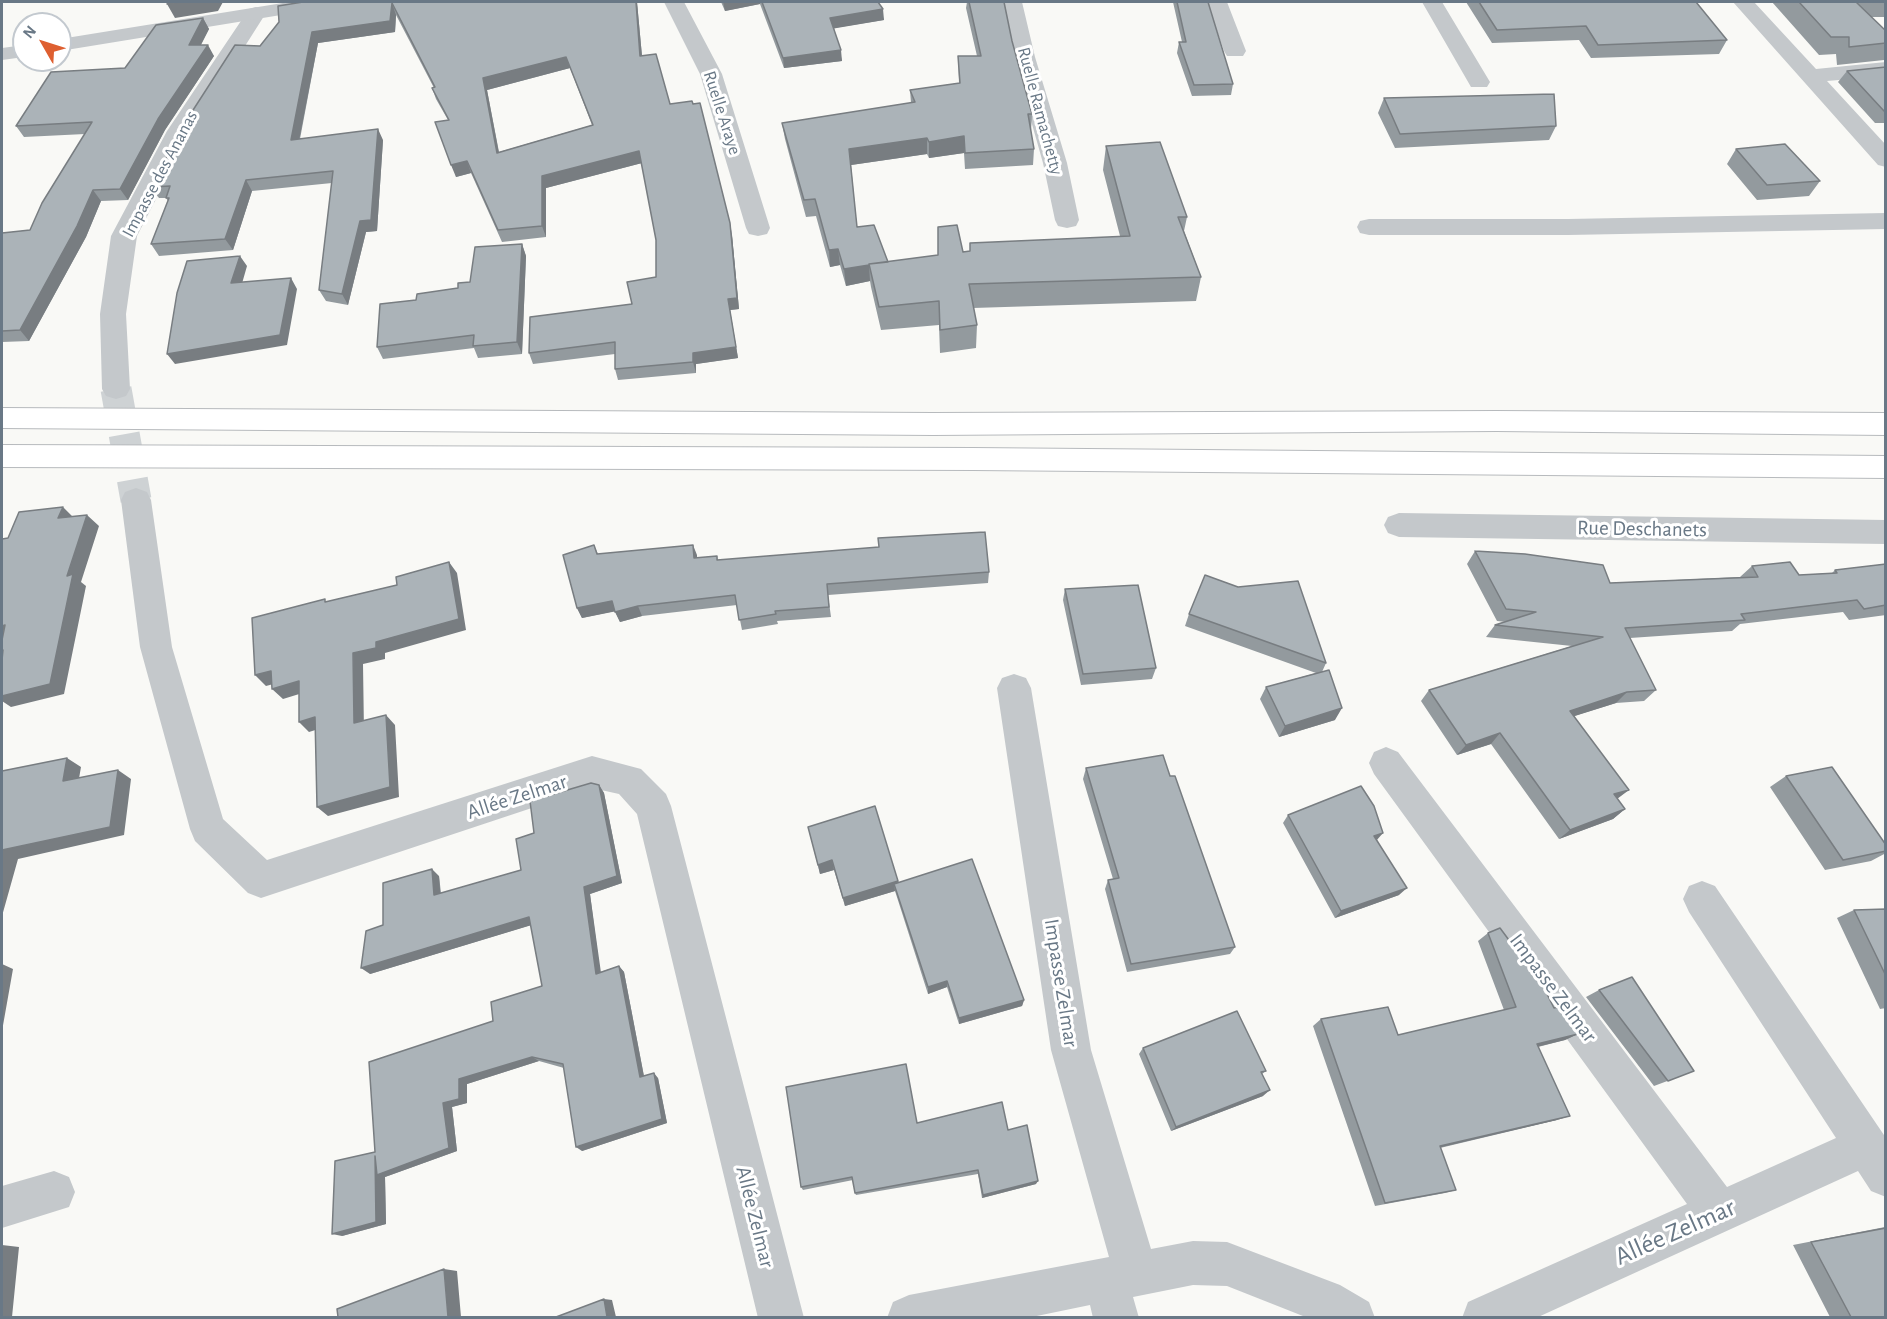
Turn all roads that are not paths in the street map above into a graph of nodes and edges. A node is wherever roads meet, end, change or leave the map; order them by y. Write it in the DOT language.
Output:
graph roads {
  1 [pos="324,2"];
  2 [pos="674,2"];
  3 [pos="1012,2"];
  4 [pos="1217,2"];
  5 [pos="1432,2"];
  6 [pos="1743,2"];
  7 [pos="256,13"];
  8 [pos="72,43"];
  9 [pos="1235,51"];
  10 [pos="1886,69"];
  11 [pos="1810,76"];
  12 [pos="1479,82"];
  13 [pos="1886,160"];
  14 [pos="1067,220"];
  15 [pos="1886,221"];
  16 [pos="1369,227"];
  17 [pos="758,228"];
  18 [pos="116,389"];
  19 [pos="2,418"];
  20 [pos="1886,424"];
  21 [pos="2,456"];
  22 [pos="1886,467"];
  23 [pos="136,500"];
  24 [pos="1399,525"];
  25 [pos="1886,532"];
  26 [pos="1014,688"];
  27 [pos="1386,763"];
  28 [pos="1702,899"];
  29 [pos="1876,1161"];
  30 [pos="54,1192"];
  31 [pos="2,1207"];
  32 [pos="1719,1212"];
  33 [pos="1119,1290"];
  34 [pos="780,1317"];
  35 [pos="909,1317"];
  36 [pos="1353,1317"];
  37 [pos="1484,1317"];
  1 -- 7 [label="street"];
  2 -- 17 [label="street, Ruelle Araye"];
  3 -- 14 [label="street, Ruelle Ramachetty"];
  4 -- 9 [label="street"];
  5 -- 12 [label="street"];
  6 -- 11 [label="street"];
  7 -- 8 [label="street"];
  7 -- 18 [label="street, Impasse des Ananas"];
  10 -- 11 [label="street"];
  11 -- 13 [label="street"];
  15 -- 16 [label="street"];
  19 -- 20 [label="highway"];
  21 -- 22 [label="highway"];
  23 -- 34 [label="street, Allée Zelmar"];
  24 -- 25 [label="street, Rue Deschanets"];
  26 -- 33 [label="street, Impasse Zelmar"];
  27 -- 32 [label="street, Impasse Zelmar"];
  28 -- 29 [label="street"];
  29 -- 32 [label="street, Allée Zelmar"];
  30 -- 31 [label="street"];
  32 -- 37 [label="street, Allée Zelmar"];
  33 -- 35 [label="street"];
  33 -- 36 [label="street"];
}
